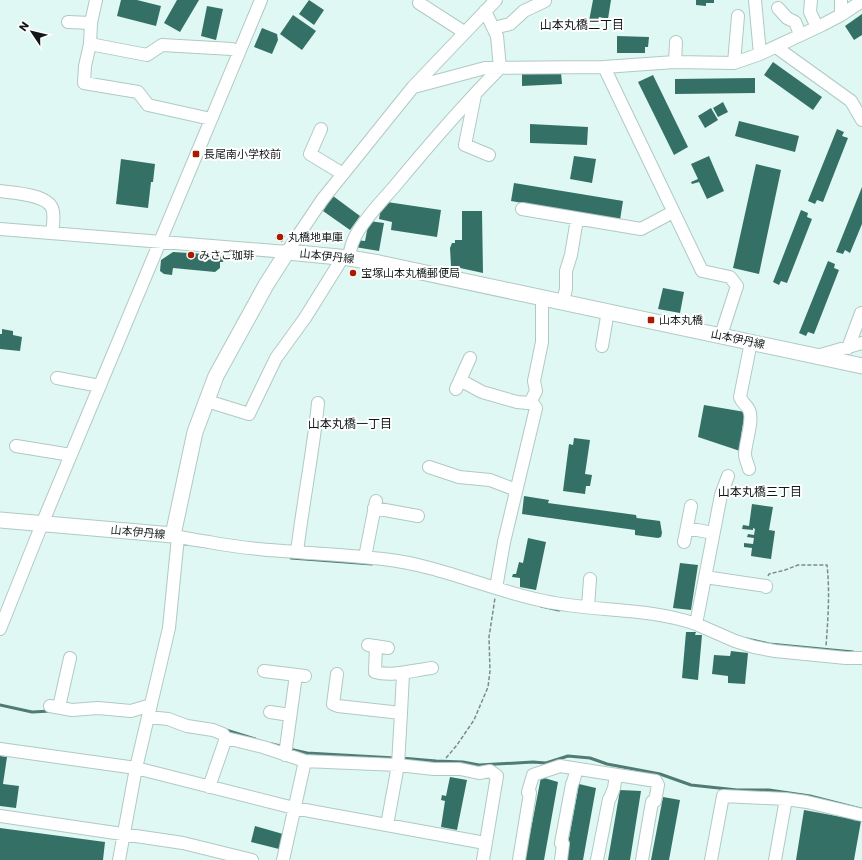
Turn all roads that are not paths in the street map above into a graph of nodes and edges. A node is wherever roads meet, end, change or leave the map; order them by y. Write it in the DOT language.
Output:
graph roads {
  1 [pos="96,0"];
  2 [pos="261,0"];
  3 [pos="496,0"];
  4 [pos="755,0"];
  5 [pos="811,0"];
  6 [pos="841,0"];
  7 [pos="862,0"];
  8 [pos="545,1"];
  9 [pos="419,3"];
  10 [pos="778,8"];
  11 [pos="485,11"];
  12 [pos="841,15"];
  13 [pos="738,16"];
  14 [pos="68,22"];
  15 [pos="91,23"];
  16 [pos="817,27"];
  17 [pos="493,28"];
  18 [pos="464,32"];
  19 [pos="800,34"];
  20 [pos="676,42"];
  21 [pos="90,44"];
  22 [pos="776,47"];
  23 [pos="239,52"];
  24 [pos="760,54"];
  25 [pos="675,62"];
  26 [pos="734,63"];
  27 [pos="604,67"];
  28 [pos="500,68"];
  29 [pos="412,87"];
  30 [pos="475,94"];
  31 [pos="211,118"];
  32 [pos="862,120"];
  33 [pos="322,129"];
  34 [pos="489,155"];
  35 [pos="343,174"];
  36 [pos="0,191"];
  37 [pos="522,209"];
  38 [pos="673,212"];
  39 [pos="577,219"];
  40 [pos="0,229"];
  41 [pos="52,233"];
  42 [pos="160,242"];
  43 [pos="287,252"];
  44 [pos="346,258"];
  45 [pos="542,296"];
  46 [pos="563,301"];
  47 [pos="608,311"];
  48 [pos="861,313"];
  49 [pos="722,335"];
  50 [pos="751,342"];
  51 [pos="862,343"];
  52 [pos="602,346"];
  53 [pos="848,348"];
  54 [pos="816,356"];
  55 [pos="470,358"];
  56 [pos="862,366"];
  57 [pos="57,378"];
  58 [pos="100,386"];
  59 [pos="206,401"];
  60 [pos="532,401"];
  61 [pos="318,403"];
  62 [pos="16,446"];
  63 [pos="71,455"];
  64 [pos="429,467"];
  65 [pos="749,469"];
  66 [pos="728,476"];
  67 [pos="516,490"];
  68 [pos="691,506"];
  69 [pos="413,518"];
  70 [pos="0,520"];
  71 [pos="42,524"];
  72 [pos="687,528"];
  73 [pos="713,533"];
  74 [pos="176,536"];
  75 [pos="684,542"];
  76 [pos="297,552"];
  77 [pos="365,557"];
  78 [pos="705,577"];
  79 [pos="590,580"];
  80 [pos="766,586"];
  81 [pos="496,588"];
  82 [pos="588,606"];
  83 [pos="696,624"];
  84 [pos="0,629"];
  85 [pos="377,646"];
  86 [pos="70,658"];
  87 [pos="862,658"];
  88 [pos="432,668"];
  89 [pos="264,671"];
  90 [pos="337,674"];
  91 [pos="403,674"];
  92 [pos="151,705"];
  93 [pos="270,712"];
  94 [pos="401,713"];
  95 [pos="290,715"];
  96 [pos="148,717"];
  97 [pos="226,738"];
  98 [pos="0,749"];
  99 [pos="285,755"];
  100 [pos="304,761"];
  101 [pos="398,764"];
  102 [pos="136,768"];
  103 [pos="577,769"];
  104 [pos="616,775"];
  105 [pos="209,787"];
  106 [pos="786,799"];
  107 [pos="294,808"];
  108 [pos="0,816"];
  109 [pos="862,816"];
  110 [pos="387,825"];
  111 [pos="124,834"];
  112 [pos="486,843"];
  113 [pos="119,860"];
  114 [pos="252,860"];
  115 [pos="283,860"];
  116 [pos="483,860"];
  117 [pos="519,860"];
  118 [pos="561,860"];
  119 [pos="598,860"];
  120 [pos="642,860"];
  121 [pos="711,860"];
  122 [pos="775,860"];
  1 -- 15 [label="street"];
  2 -- 23 [label="street"];
  3 -- 11 [label="street"];
  4 -- 24 [label="street"];
  5 -- 16 [label="street"];
  6 -- 12 [label="street"];
  7 -- 12 [label="street"];
  8 -- 17 [label="street"];
  9 -- 18 [label="street"];
  10 -- 19 [label="street"];
  11 -- 17 [label="street"];
  11 -- 18 [label="street"];
  12 -- 16 [label="street"];
  13 -- 26 [label="street"];
  14 -- 15 [label="street"];
  15 -- 21 [label="street"];
  16 -- 19 [label="street"];
  17 -- 28 [label="street"];
  18 -- 29 [label="street"];
  19 -- 22 [label="street"];
  20 -- 25 [label="street"];
  21 -- 23 [label="street"];
  21 -- 31 [label="street"];
  22 -- 24 [label="street"];
  22 -- 32 [label="street"];
  23 -- 31 [label="street"];
  24 -- 26 [label="street"];
  25 -- 26 [label="street"];
  25 -- 27 [label="street"];
  27 -- 28 [label="street"];
  27 -- 38 [label="street"];
  28 -- 29 [label="street"];
  28 -- 30 [label="street"];
  29 -- 35 [label="street"];
  30 -- 34 [label="street"];
  30 -- 44 [label="street"];
  31 -- 42 [label="street"];
  33 -- 35 [label="street"];
  35 -- 43 [label="street"];
  36 -- 41 [label="street"];
  37 -- 39 [label="street"];
  38 -- 39 [label="street"];
  38 -- 49 [label="street"];
  39 -- 46 [label="street"];
  40 -- 41 [label="street"];
  41 -- 42 [label="street"];
  42 -- 43 [label="street"];
  42 -- 58 [label="street"];
  43 -- 44 [label="main road, 山本伊丹線"];
  43 -- 59 [label="main road, 山本伊丹線"];
  44 -- 45 [label="main road, 山本伊丹線"];
  44 -- 59 [label="street"];
  45 -- 46 [label="main road, 山本伊丹線"];
  45 -- 60 [label="street"];
  46 -- 47 [label="main road, 山本伊丹線"];
  47 -- 49 [label="main road, 山本伊丹線"];
  47 -- 52 [label="street"];
  48 -- 53 [label="street"];
  49 -- 50 [label="main road, 山本伊丹線"];
  50 -- 54 [label="main road, 山本伊丹線"];
  50 -- 65 [label="street"];
  51 -- 53 [label="street"];
  53 -- 54 [label="street"];
  54 -- 56 [label="main road, 山本伊丹線"];
  55 -- 60 [label="street"];
  57 -- 58 [label="street"];
  58 -- 63 [label="street"];
  59 -- 74 [label="main road, 山本伊丹線"];
  60 -- 67 [label="street"];
  61 -- 76 [label="street"];
  62 -- 63 [label="street"];
  63 -- 71 [label="street"];
  64 -- 67 [label="street"];
  66 -- 73 [label="street"];
  67 -- 81 [label="street"];
  68 -- 72 [label="street"];
  69 -- 77 [label="street"];
  70 -- 71 [label="main road, 山本伊丹線"];
  71 -- 74 [label="main road, 山本伊丹線"];
  71 -- 84 [label="street"];
  72 -- 73 [label="street"];
  72 -- 75 [label="street"];
  73 -- 78 [label="street"];
  74 -- 76 [label="street"];
  74 -- 92 [label="street"];
  76 -- 77 [label="street"];
  77 -- 81 [label="street"];
  78 -- 80 [label="street"];
  78 -- 83 [label="street"];
  79 -- 82 [label="street"];
  81 -- 82 [label="street"];
  82 -- 83 [label="street"];
  83 -- 87 [label="street"];
  85 -- 91 [label="street"];
  86 -- 92 [label="street"];
  88 -- 91 [label="street"];
  89 -- 95 [label="street"];
  90 -- 94 [label="street"];
  91 -- 94 [label="street"];
  92 -- 96 [label="street"];
  93 -- 95 [label="street"];
  94 -- 101 [label="street"];
  95 -- 99 [label="street"];
  96 -- 97 [label="street"];
  96 -- 102 [label="street"];
  97 -- 99 [label="street"];
  97 -- 105 [label="street"];
  98 -- 102 [label="street"];
  99 -- 100 [label="street"];
  100 -- 101 [label="street"];
  100 -- 107 [label="street"];
  101 -- 110 [label="street"];
  101 -- 112 [label="street"];
  102 -- 105 [label="street"];
  102 -- 111 [label="street"];
  103 -- 104 [label="street"];
  103 -- 117 [label="street"];
  103 -- 118 [label="street"];
  104 -- 119 [label="street"];
  104 -- 120 [label="street"];
  105 -- 107 [label="street"];
  106 -- 109 [label="street"];
  106 -- 121 [label="street"];
  106 -- 122 [label="street"];
  107 -- 110 [label="street"];
  107 -- 115 [label="street"];
  108 -- 111 [label="street"];
  110 -- 112 [label="street"];
  111 -- 113 [label="street"];
  111 -- 114 [label="street"];
  112 -- 116 [label="street"];
}
